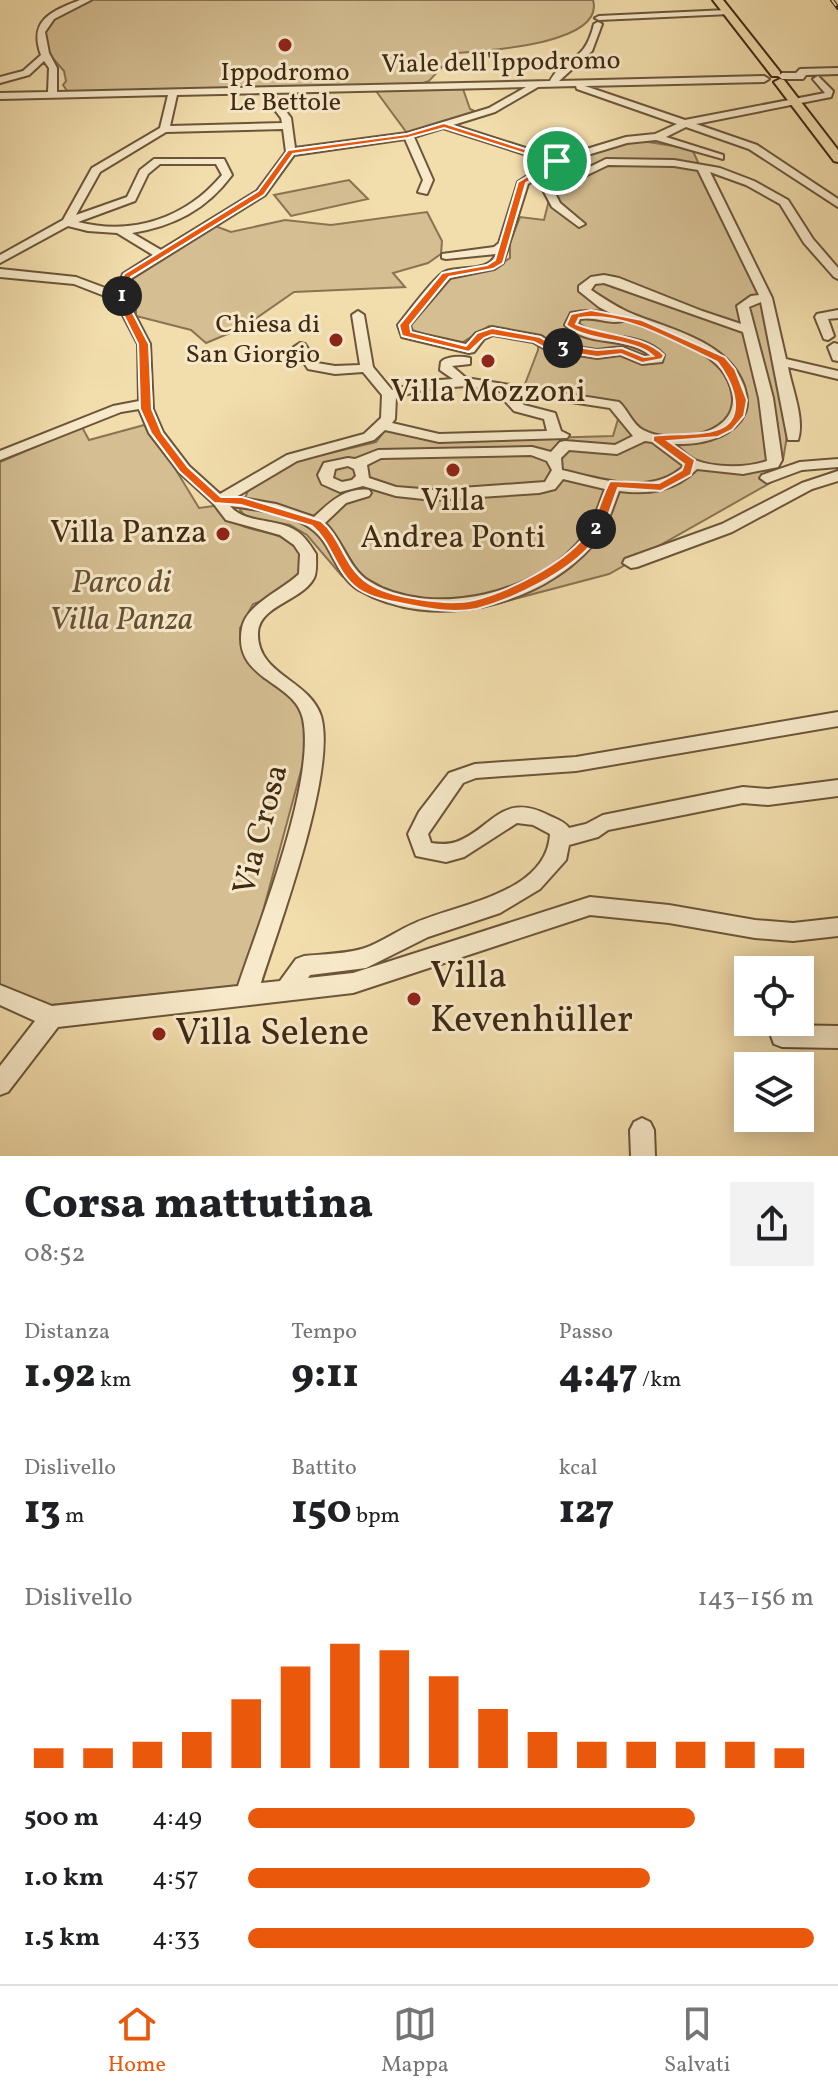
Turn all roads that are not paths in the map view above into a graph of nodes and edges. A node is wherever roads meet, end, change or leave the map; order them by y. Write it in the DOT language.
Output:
graph roads {
  1 [pos="87,0"];
  2 [pos="718,0"];
  3 [pos="727,12"];
  4 [pos="43,57"];
  5 [pos="838,71"];
  6 [pos="26,73"];
  7 [pos="777,78"];
  8 [pos="804,78"];
  9 [pos="838,78"];
  10 [pos="51,79"];
  11 [pos="556,79"];
  12 [pos="818,79"];
  13 [pos="0,80"];
  14 [pos="578,83"];
  15 [pos="533,84"];
  16 [pos="265,90"];
  17 [pos="173,92"];
  18 [pos="52,95"];
  19 [pos="828,95"];
  20 [pos="0,96"];
  21 [pos="838,99"];
  22 [pos="796,102"];
  23 [pos="686,123"];
  24 [pos="444,125"];
  25 [pos="285,126"];
  26 [pos="164,129"];
  27 [pos="408,136"];
  28 [pos="657,137"];
  29 [pos="291,152"];
  30 [pos="719,157"];
  31 [pos="838,158"];
  32 [pos="557,161"];
  33 [pos="698,166"];
  34 [pos="423,192"];
  35 [pos="838,204"];
  36 [pos="67,222"];
  37 [pos="579,224"];
  38 [pos="119,230"];
  39 [pos="504,245"];
  40 [pos="160,254"];
  41 [pos="446,256"];
  42 [pos="0,260"];
  43 [pos="0,273"];
  44 [pos="838,275"];
  45 [pos="120,298"];
  46 [pos="766,298"];
  47 [pos="838,314"];
  48 [pos="358,315"];
  49 [pos="639,322"];
  50 [pos="749,330"];
  51 [pos="833,346"];
  52 [pos="300,347"];
  53 [pos="465,361"];
  54 [pos="781,362"];
  55 [pos="367,368"];
  56 [pos="838,375"];
  57 [pos="456,382"];
  58 [pos="512,388"];
  59 [pos="389,395"];
  60 [pos="146,404"];
  61 [pos="382,425"];
  62 [pos="650,437"];
  63 [pos="793,437"];
  64 [pos="0,456"];
  65 [pos="690,463"];
  66 [pos="838,463"];
  67 [pos="357,464"];
  68 [pos="555,466"];
  69 [pos="838,476"];
  70 [pos="767,478"];
  71 [pos="361,480"];
  72 [pos="614,484"];
  73 [pos="392,492"];
  74 [pos="218,500"];
  75 [pos="316,523"];
  76 [pos="631,563"];
  77 [pos="838,719"];
  78 [pos="838,788"];
  79 [pos="560,839"];
  80 [pos="838,927"];
  81 [pos="285,992"];
  82 [pos="0,995"];
  83 [pos="246,995"];
  84 [pos="52,1017"];
  85 [pos="782,1036"];
  86 [pos="836,1037"];
  87 [pos="0,1084"];
  88 [pos="642,1130"];
  89 [pos="643,1156"];
  1 -- 4 [label="street"];
  2 -- 3 [label="main road"];
  3 -- 7 [label="main road"];
  3 -- 11 [label="street"];
  4 -- 6 [label="street"];
  4 -- 10 [label="street"];
  5 -- 8 [label="street"];
  6 -- 10 [label="street"];
  6 -- 13 [label="street"];
  7 -- 8 [label="street, Viale dell'Ippodromo"];
  7 -- 14 [label="street, Viale dell'Ippodromo"];
  7 -- 22 [label="main road"];
  8 -- 12 [label="street"];
  9 -- 12 [label="street"];
  10 -- 18 [label="street"];
  11 -- 14 [label="street, Viale dell'Ippodromo"];
  11 -- 15 [label="street, Viale dell'Ippodromo"];
  12 -- 19 [label="street"];
  14 -- 23 [label="street"];
  15 -- 16 [label="street, Viale dell'Ippodromo"];
  15 -- 24 [label="street"];
  16 -- 17 [label="street, Viale dell'Ippodromo"];
  16 -- 25 [label="street"];
  17 -- 18 [label="street, Viale dell'Ippodromo"];
  17 -- 26 [label="street"];
  18 -- 20 [label="street, Viale dell'Ippodromo"];
  19 -- 21 [label="street"];
  19 -- 22 [label="street"];
  22 -- 23 [label="street"];
  22 -- 31 [label="main road"];
  23 -- 28 [label="street"];
  23 -- 35 [label="street"];
  24 -- 27 [label="street"];
  24 -- 32 [label="street"];
  25 -- 26 [label="street"];
  25 -- 29 [label="street"];
  26 -- 36 [label="street"];
  27 -- 29 [label="street"];
  27 -- 34 [label="street"];
  28 -- 30 [label="street"];
  28 -- 32 [label="street"];
  29 -- 40 [label="street"];
  32 -- 39 [label="street"];
  33 -- 37 [label="street"];
  33 -- 44 [label="street"];
  33 -- 46 [label="street"];
  36 -- 38 [label="street"];
  36 -- 38 [label="street"];
  36 -- 42 [label="street"];
  38 -- 40 [label="street"];
  39 -- 41 [label="street"];
  39 -- 49 [label="street"];
  40 -- 45 [label="street"];
  43 -- 45 [label="street"];
  45 -- 60 [label="street, Via Crosa"];
  46 -- 50 [label="street"];
  46 -- 54 [label="street"];
  47 -- 51 [label="street"];
  48 -- 55 [label="street"];
  49 -- 50 [label="street"];
  49 -- 62 [label="street"];
  50 -- 65 [label="street"];
  52 -- 55 [label="street"];
  53 -- 57 [label="street"];
  54 -- 56 [label="street"];
  54 -- 63 [label="street"];
  55 -- 59 [label="street"];
  57 -- 58 [label="street"];
  57 -- 59 [label="street"];
  58 -- 61 [label="street"];
  58 -- 62 [label="street"];
  59 -- 61 [label="street"];
  60 -- 64 [label="street"];
  60 -- 74 [label="street, Via Crosa"];
  61 -- 74 [label="street"];
  62 -- 65 [label="street"];
  62 -- 68 [label="street"];
  65 -- 72 [label="street"];
  66 -- 70 [label="street"];
  67 -- 68 [label="street"];
  67 -- 71 [label="street"];
  67 -- 71 [label="street"];
  68 -- 72 [label="street"];
  68 -- 73 [label="street"];
  69 -- 76 [label="street"];
  71 -- 73 [label="street"];
  72 -- 75 [label="street"];
  73 -- 75 [label="street"];
  74 -- 75 [label="street"];
  74 -- 83 [label="street, Via Crosa"];
  77 -- 79 [label="street"];
  78 -- 79 [label="street"];
  79 -- 81 [label="street"];
  80 -- 81 [label="street"];
  81 -- 83 [label="street"];
  82 -- 84 [label="street"];
  83 -- 84 [label="street"];
  84 -- 87 [label="street"];
  85 -- 86 [label="street"];
  88 -- 89 [label="street"];
}
